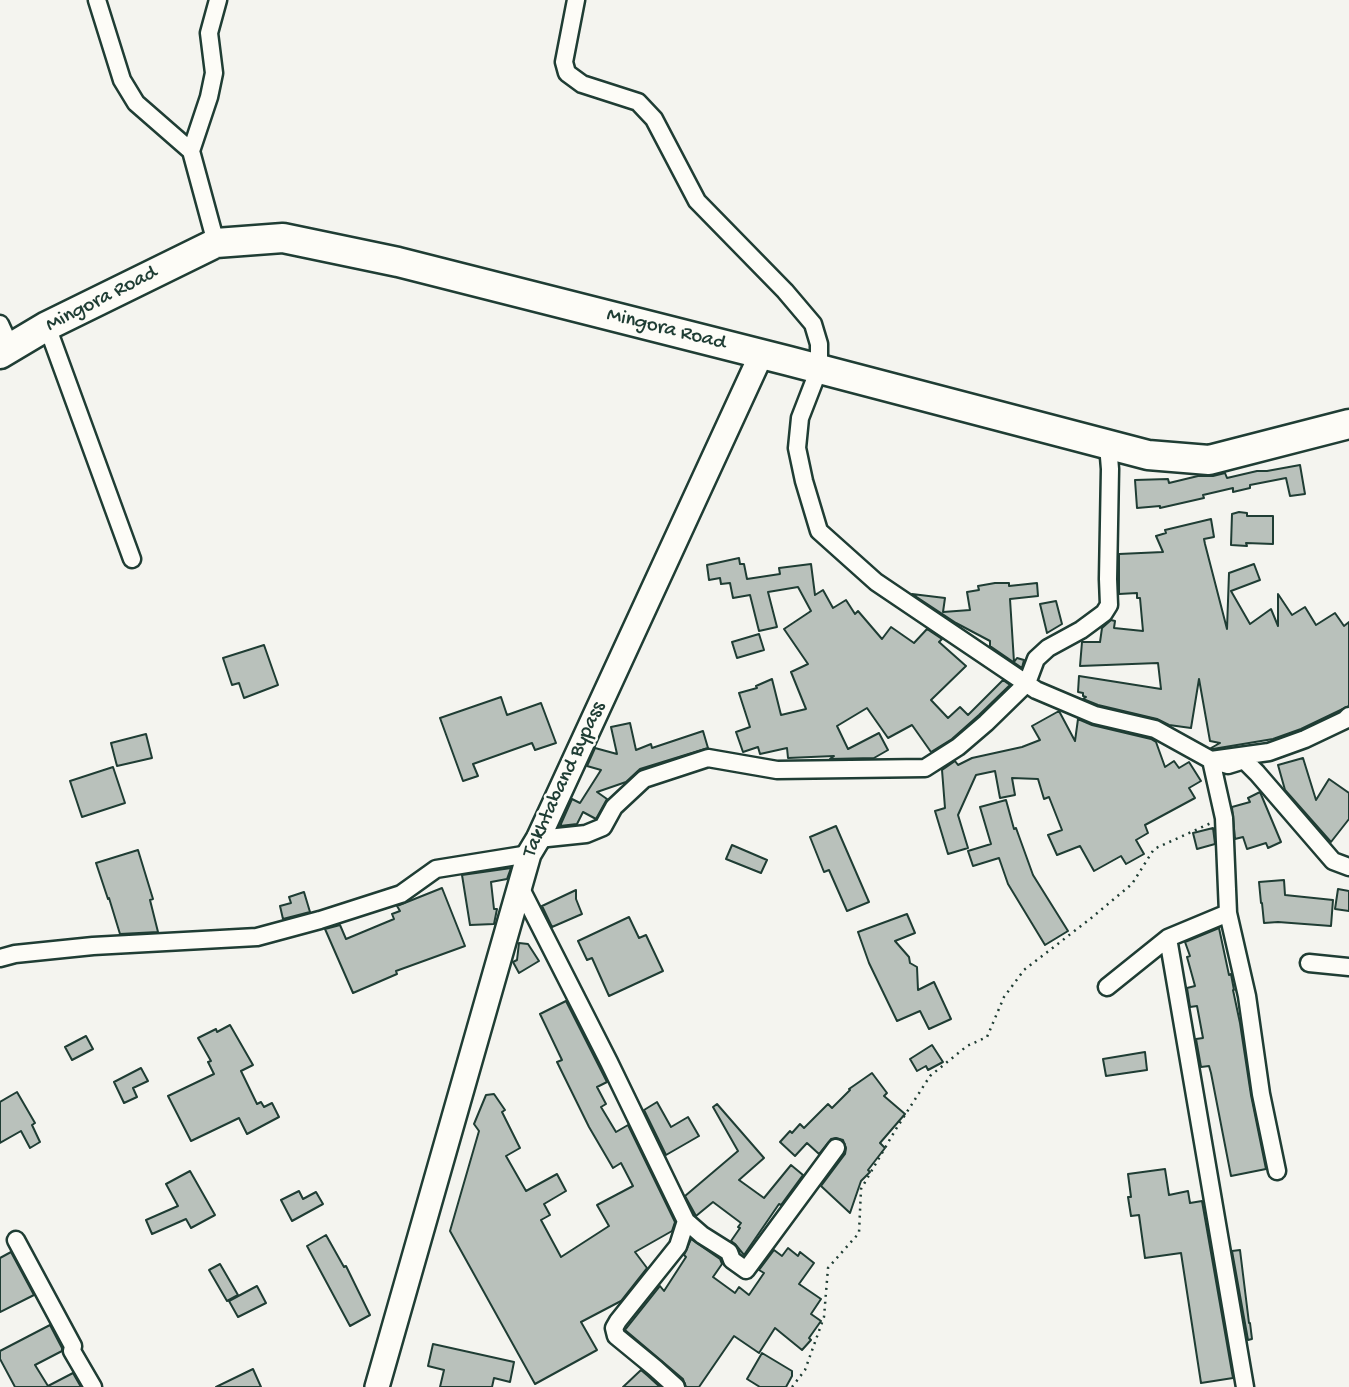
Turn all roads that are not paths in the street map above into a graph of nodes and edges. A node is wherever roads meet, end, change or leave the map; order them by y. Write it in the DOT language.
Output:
graph roads {
  1 [pos="97,0"];
  2 [pos="218,0"];
  3 [pos="576,0"];
  4 [pos="191,151"];
  5 [pos="216,243"];
  6 [pos="47,326"];
  7 [pos="4,342"];
  8 [pos="761,355"];
  9 [pos="819,369"];
  10 [pos="1349,424"];
  11 [pos="1108,445"];
  12 [pos="132,559"];
  13 [pos="1027,684"];
  14 [pos="1349,716"];
  15 [pos="1211,760"];
  16 [pos="534,846"];
  17 [pos="1349,867"];
  18 [pos="520,887"];
  19 [pos="1228,913"];
  20 [pos="1168,938"];
  21 [pos="0,958"];
  22 [pos="1309,963"];
  23 [pos="1349,967"];
  24 [pos="1107,987"];
  25 [pos="836,1148"];
  26 [pos="1277,1171"];
  27 [pos="686,1221"];
  28 [pos="16,1240"];
  29 [pos="93,1387"];
  30 [pos="377,1387"];
  31 [pos="676,1387"];
  32 [pos="1245,1387"];
  1 -- 4 [label="street"];
  2 -- 4 [label="street"];
  3 -- 9 [label="street"];
  4 -- 5 [label="street"];
  5 -- 6 [label="highway, Mingora Road"];
  5 -- 8 [label="highway, Mingora Road"];
  6 -- 7 [label="highway, Mingora Road"];
  6 -- 12 [label="street"];
  8 -- 9 [label="highway, Mingora Road"];
  8 -- 16 [label="main road, Takhtaband Bypass"];
  9 -- 11 [label="highway, Mingora Road"];
  9 -- 13 [label="street"];
  10 -- 11 [label="highway, Mingora Road"];
  11 -- 13 [label="street"];
  13 -- 15 [label="street"];
  13 -- 16 [label="street"];
  14 -- 15 [label="street"];
  15 -- 17 [label="street"];
  15 -- 19 [label="street"];
  16 -- 18 [label="main road, Takhtaband Bypass"];
  16 -- 21 [label="street"];
  18 -- 27 [label="street"];
  18 -- 30 [label="main road, Takhtaband Bypass"];
  19 -- 20 [label="street"];
  19 -- 26 [label="street"];
  20 -- 24 [label="street"];
  20 -- 32 [label="street"];
  22 -- 23 [label="street"];
  25 -- 27 [label="street"];
  27 -- 31 [label="street"];
  28 -- 29 [label="street"];
}
